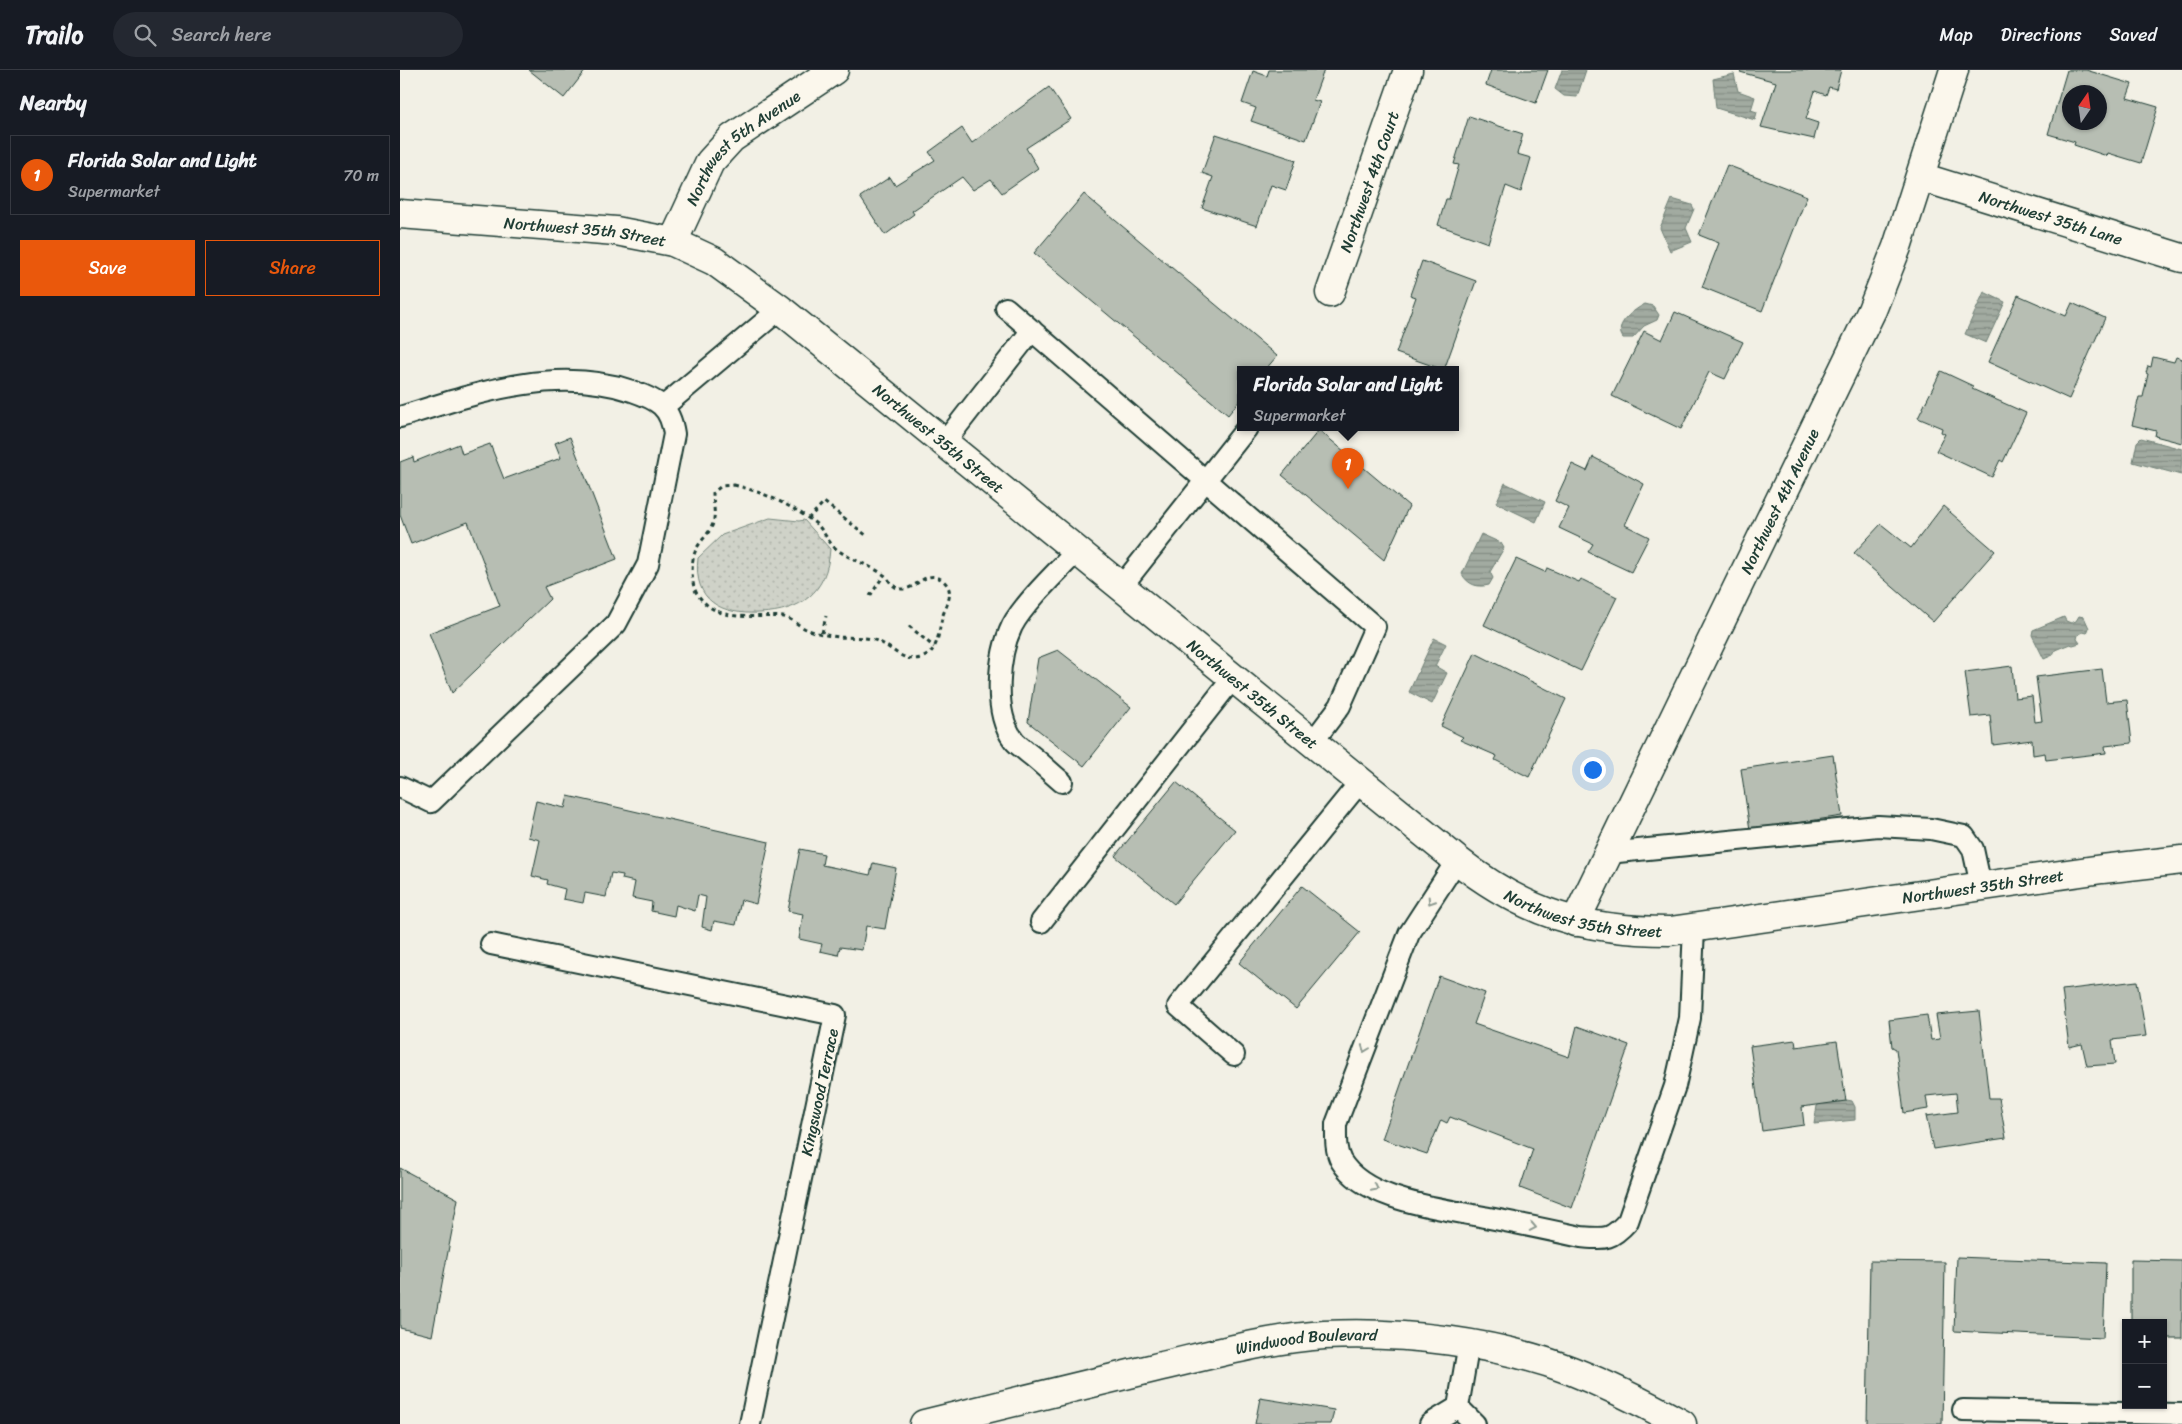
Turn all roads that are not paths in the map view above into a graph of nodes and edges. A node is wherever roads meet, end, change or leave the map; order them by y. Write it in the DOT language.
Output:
graph roads {
  1 [pos="834,70"];
  2 [pos="1408,70"];
  3 [pos="1954,70"];
  4 [pos="1921,177"];
  5 [pos="400,214"];
  6 [pos="673,242"];
  7 [pos="2182,258"];
  8 [pos="1330,294"];
  9 [pos="1006,308"];
  10 [pos="780,309"];
  11 [pos="1032,330"];
  12 [pos="663,407"];
  13 [pos="400,417"];
  14 [pos="1245,431"];
  15 [pos="944,443"];
  16 [pos="1205,480"];
  17 [pos="1076,551"];
  18 [pos="1122,587"];
  19 [pos="1233,678"];
  20 [pos="1312,743"];
  21 [pos="1062,782"];
  22 [pos="1360,782"];
  23 [pos="400,787"];
  24 [pos="1608,854"];
  25 [pos="1457,860"];
  26 [pos="2182,860"];
  27 [pos="1980,886"];
  28 [pos="1041,922"];
  29 [pos="1575,922"];
  30 [pos="1694,927"];
  31 [pos="491,944"];
  32 [pos="1234,1055"];
  33 [pos="1469,1343"];
  34 [pos="1458,1407"];
  35 [pos="1963,1410"];
  36 [pos="2182,1414"];
  37 [pos="750,1424"];
  38 [pos="924,1424"];
  39 [pos="1430,1424"];
  40 [pos="1475,1424"];
  41 [pos="1682,1424"];
  1 -- 6 [label="street, Northwest 5th Avenue"];
  2 -- 8 [label="street, Northwest 4th Court"];
  3 -- 4 [label="street, Northwest 4th Avenue"];
  4 -- 7 [label="street, Northwest 35th Lane"];
  4 -- 24 [label="street, Northwest 4th Avenue"];
  5 -- 6 [label="street, Northwest 35th Street"];
  6 -- 10 [label="street, Northwest 35th Street"];
  9 -- 11 [label="lane"];
  10 -- 12 [label="lane"];
  10 -- 15 [label="street, Northwest 35th Street"];
  11 -- 15 [label="lane"];
  11 -- 16 [label="lane"];
  12 -- 13 [label="lane"];
  12 -- 23 [label="lane"];
  14 -- 16 [label="lane"];
  15 -- 17 [label="street, Northwest 35th Street"];
  16 -- 18 [label="lane"];
  16 -- 20 [label="lane"];
  17 -- 18 [label="street, Northwest 35th Street"];
  17 -- 21 [label="lane"];
  18 -- 19 [label="street, Northwest 35th Street"];
  19 -- 20 [label="street, Northwest 35th Street"];
  19 -- 28 [label="lane"];
  20 -- 22 [label="street, Northwest 35th Street"];
  22 -- 25 [label="street, Northwest 35th Street"];
  22 -- 32 [label="lane"];
  24 -- 27 [label="lane"];
  24 -- 29 [label="street, Northwest 4th Avenue"];
  25 -- 29 [label="street, Northwest 35th Street"];
  25 -- 30 [label="lane, one-way"];
  26 -- 27 [label="street, Northwest 35th Street"];
  27 -- 30 [label="street, Northwest 35th Street"];
  29 -- 30 [label="street, Northwest 35th Street"];
  31 -- 37 [label="lane, Kingswood Terrace"];
  33 -- 34 [label="lane"];
  33 -- 38 [label="street, Windwood Boulevard"];
  33 -- 41 [label="street, Windwood Boulevard"];
  34 -- 39 [label="lane"];
  34 -- 40 [label="lane"];
  35 -- 36 [label="lane"];
}
